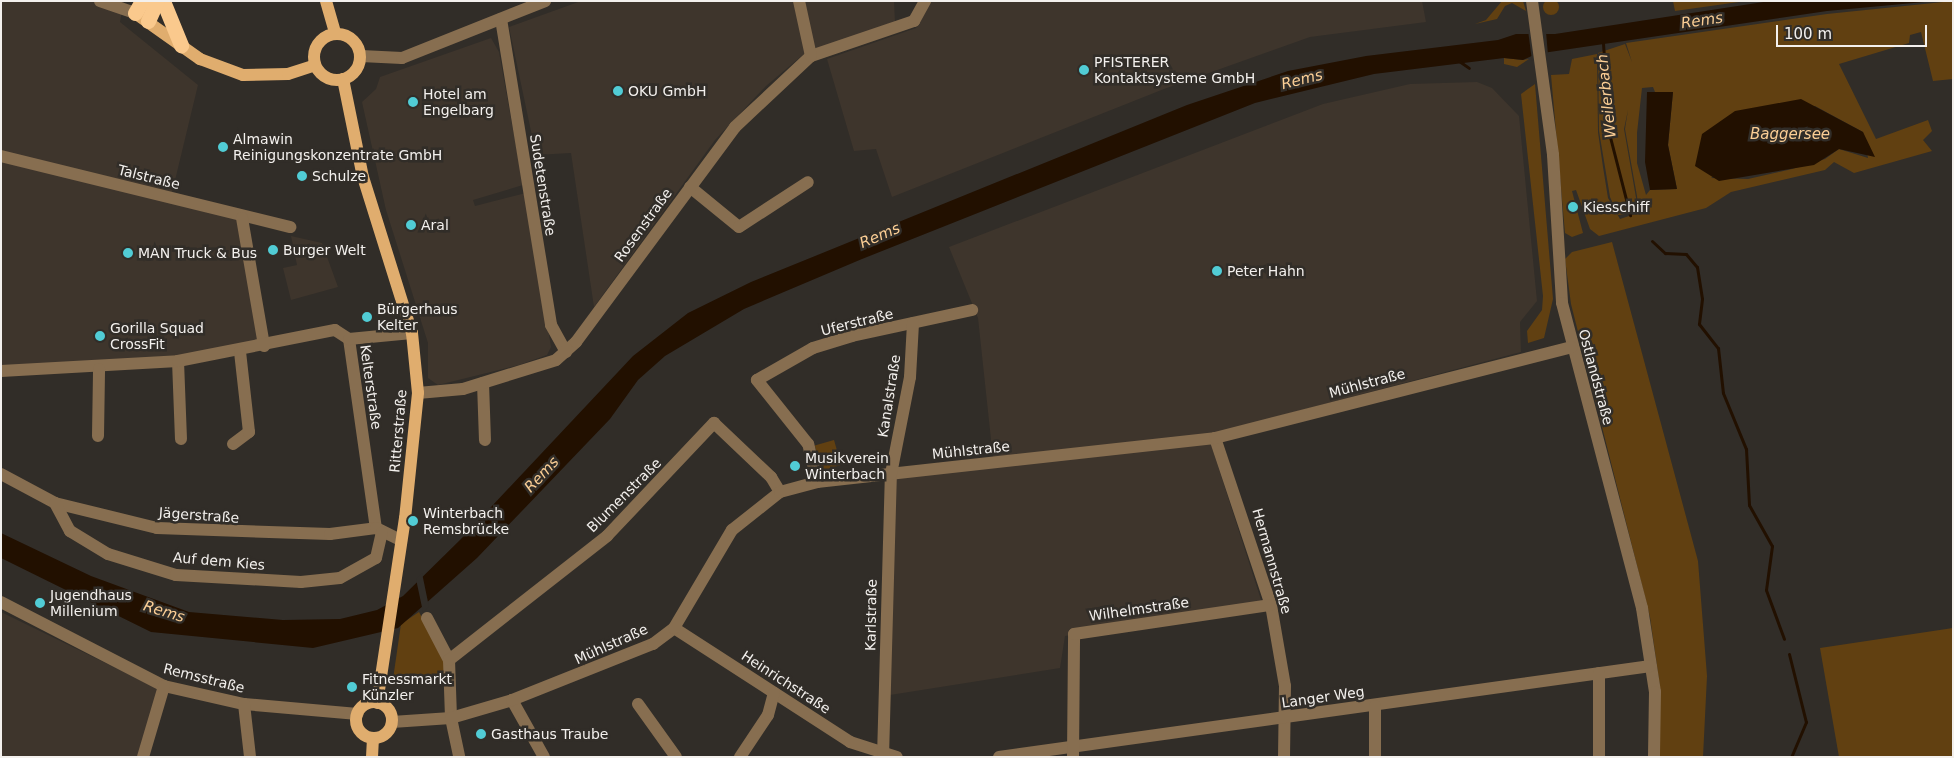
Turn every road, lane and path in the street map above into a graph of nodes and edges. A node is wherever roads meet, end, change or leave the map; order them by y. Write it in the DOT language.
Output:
graph roads {
  1 [pos="100,1"];
  2 [pos="157,1"];
  3 [pos="163,1"];
  4 [pos="326,1"];
  5 [pos="545,1"];
  6 [pos="799,1"];
  7 [pos="925,1"];
  8 [pos="1534,8"];
  9 [pos="142,12"];
  10 [pos="501,19"];
  11 [pos="335,33"];
  12 [pos="181,45"];
  13 [pos="361,56"];
  14 [pos="811,56"];
  15 [pos="315,65"];
  16 [pos="343,80"];
  17 [pos="1,156"];
  18 [pos="808,182"];
  19 [pos="690,187"];
  20 [pos="242,218"];
  21 [pos="290,227"];
  22 [pos="972,310"];
  23 [pos="913,323"];
  24 [pos="412,333"];
  25 [pos="350,339"];
  26 [pos="264,346"];
  27 [pos="1572,347"];
  28 [pos="240,352"];
  29 [pos="566,352"];
  30 [pos="178,361"];
  31 [pos="99,368"];
  32 [pos="1,372"];
  33 [pos="483,383"];
  34 [pos="418,393"];
  35 [pos="98,436"];
  36 [pos="1215,438"];
  37 [pos="181,439"];
  38 [pos="484,440"];
  39 [pos="233,444"];
  40 [pos="1,474"];
  41 [pos="891,474"];
  42 [pos="817,482"];
  43 [pos="780,492"];
  44 [pos="55,503"];
  45 [pos="379,531"];
  46 [pos="401,540"];
  47 [pos="1,602"];
  48 [pos="1271,605"];
  49 [pos="428,618"];
  50 [pos="674,628"];
  51 [pos="449,660"];
  52 [pos="1651,666"];
  53 [pos="1599,673"];
  54 [pos="164,686"];
  55 [pos="774,692"];
  56 [pos="512,700"];
  57 [pos="377,703"];
  58 [pos="244,704"];
  59 [pos="638,704"];
  60 [pos="1375,706"];
  61 [pos="358,714"];
  62 [pos="451,718"];
  63 [pos="1284,718"];
  64 [pos="392,722"];
  65 [pos="373,738"];
  66 [pos="1073,751"];
  67 [pos="884,755"];
  68 [pos="143,757"];
  69 [pos="250,757"];
  70 [pos="372,757"];
  71 [pos="459,757"];
  72 [pos="544,757"];
  73 [pos="676,757"];
  74 [pos="740,757"];
  75 [pos="897,757"];
  76 [pos="999,757"];
  77 [pos="1284,757"];
  78 [pos="1375,757"];
  79 [pos="1599,757"];
  80 [pos="1654,757"];
  1 -- 9 [label="street"];
  2 -- 9 [label="highway"];
  3 -- 12 [label="highway"];
  4 -- 11 [label="main road"];
  5 -- 10 [label="street"];
  6 -- 14 [label="street"];
  7 -- 14 [label="street, Rosenstraße"];
  8 -- 27 [label="street, Ostlandstraße"];
  9 -- 12 [label="main road"];
  10 -- 13 [label="street"];
  10 -- 29 [label="street, Sudetenstraße"];
  11 -- 13 [label="main road"];
  11 -- 15 [label="main road"];
  12 -- 15 [label="main road"];
  13 -- 16 [label="main road"];
  14 -- 19 [label="street, Rosenstraße"];
  15 -- 16 [label="main road"];
  16 -- 24 [label="main road, Ritterstraße"];
  17 -- 20 [label="street, Talstraße"];
  18 -- 19 [label="street"];
  19 -- 29 [label="street, Rosenstraße"];
  20 -- 21 [label="street, Talstraße"];
  20 -- 26 [label="street"];
  22 -- 23 [label="street, Uferstraße"];
  23 -- 41 [label="street, Kanalstraße"];
  23 -- 42 [label="street, Uferstraße"];
  24 -- 25 [label="street"];
  24 -- 34 [label="main road, Ritterstraße"];
  25 -- 26 [label="street"];
  25 -- 45 [label="street, Kelterstraße"];
  26 -- 28 [label="street"];
  27 -- 36 [label="street, Mühlstraße"];
  27 -- 52 [label="street, Ostlandstraße"];
  28 -- 30 [label="street"];
  28 -- 39 [label="street"];
  29 -- 33 [label="street, Rosenstraße"];
  30 -- 31 [label="street"];
  30 -- 37 [label="street"];
  31 -- 32 [label="street"];
  31 -- 35 [label="street"];
  33 -- 34 [label="street, Rosenstraße"];
  33 -- 38 [label="street"];
  34 -- 46 [label="main road, Ritterstraße"];
  36 -- 41 [label="street, Mühlstraße"];
  36 -- 48 [label="street, Hermannstraße"];
  40 -- 44 [label="street, Jägerstraße"];
  41 -- 42 [label="street, Mühlstraße"];
  41 -- 67 [label="street, Karlstraße"];
  42 -- 43 [label="street, Mühlstraße"];
  43 -- 50 [label="street, Mühlstraße"];
  43 -- 51 [label="street, Blumenstraße"];
  44 -- 45 [label="street, Jägerstraße"];
  44 -- 45 [label="street, Auf dem Kies"];
  45 -- 46 [label="street, Jägerstraße"];
  46 -- 57 [label="main road, Ritterstraße"];
  47 -- 54 [label="street, Remsstraße"];
  48 -- 63 [label="street, Hermannstraße"];
  48 -- 66 [label="street, Wilhelmstraße"];
  49 -- 51 [label="street"];
  50 -- 55 [label="street, Heinrichstraße"];
  50 -- 56 [label="street, Mühlstraße"];
  51 -- 62 [label="street"];
  52 -- 53 [label="street, Langer Weg"];
  52 -- 80 [label="street, Ostlandstraße"];
  53 -- 60 [label="street, Langer Weg"];
  53 -- 79 [label="street"];
  54 -- 58 [label="street, Remsstraße"];
  54 -- 68 [label="street"];
  55 -- 67 [label="street, Heinrichstraße"];
  55 -- 74 [label="street"];
  56 -- 62 [label="street, Mühlstraße"];
  56 -- 72 [label="street"];
  57 -- 61 [label="main road"];
  57 -- 64 [label="main road"];
  58 -- 61 [label="street, Remsstraße"];
  58 -- 69 [label="street"];
  59 -- 73 [label="street"];
  60 -- 63 [label="street, Langer Weg"];
  60 -- 78 [label="street"];
  61 -- 65 [label="main road"];
  62 -- 64 [label="street, Mühlstraße"];
  62 -- 71 [label="street"];
  63 -- 66 [label="street, Langer Weg"];
  63 -- 77 [label="street, Hermannstraße"];
  64 -- 65 [label="main road"];
  65 -- 70 [label="main road"];
  66 -- 76 [label="street, Langer Weg"];
  67 -- 75 [label="street"];
}
